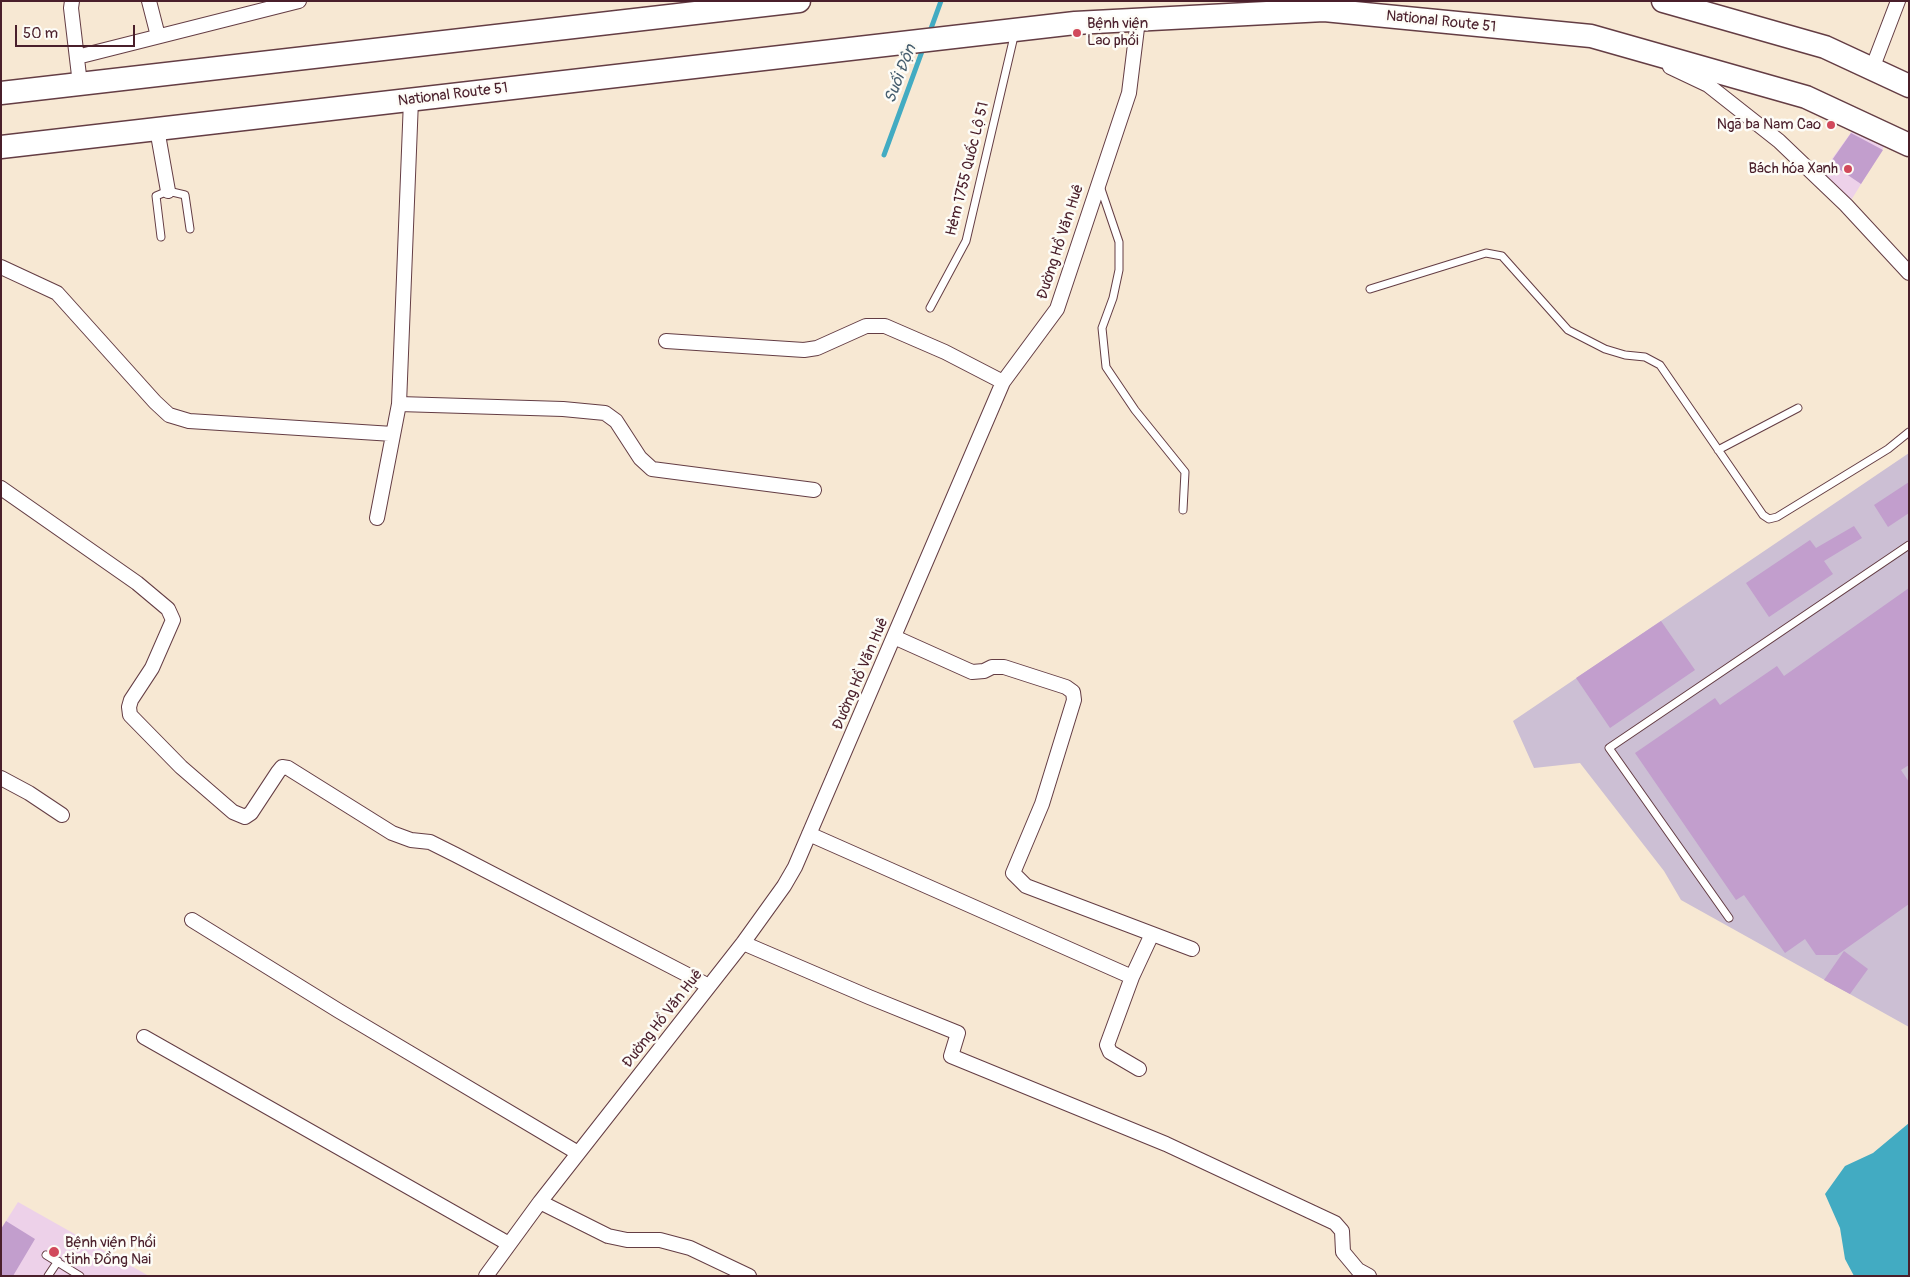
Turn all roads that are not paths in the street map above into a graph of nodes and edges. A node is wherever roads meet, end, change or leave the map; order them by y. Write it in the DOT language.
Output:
graph roads {
  1 [pos="72,1"];
  2 [pos="149,1"];
  3 [pos="299,1"];
  4 [pos="799,1"];
  5 [pos="1663,1"];
  6 [pos="1898,1"];
  7 [pos="1704,6"];
  8 [pos="1138,20"];
  9 [pos="1016,30"];
  10 [pos="158,36"];
  11 [pos="1631,48"];
  12 [pos="77,57"];
  13 [pos="1872,69"];
  14 [pos="80,84"];
  15 [pos="1909,86"];
  16 [pos="1,93"];
  17 [pos="411,100"];
  18 [pos="157,129"];
  19 [pos="1909,145"];
  20 [pos="1,147"];
  21 [pos="1098,181"];
  22 [pos="168,191"];
  23 [pos="190,229"];
  24 [pos="161,237"];
  25 [pos="1,267"];
  26 [pos="1909,273"];
  27 [pos="1370,289"];
  28 [pos="930,308"];
  29 [pos="666,341"];
  30 [pos="1003,382"];
  31 [pos="399,404"];
  32 [pos="1798,408"];
  33 [pos="1909,432"];
  34 [pos="394,434"];
  35 [pos="1718,450"];
  36 [pos="1,488"];
  37 [pos="814,490"];
  38 [pos="1183,510"];
  39 [pos="378,518"];
  40 [pos="1909,545"];
  41 [pos="894,637"];
  42 [pos="1,778"];
  43 [pos="62,814"];
  44 [pos="810,834"];
  45 [pos="1729,918"];
  46 [pos="192,920"];
  47 [pos="1152,934"];
  48 [pos="743,943"];
  49 [pos="1192,950"];
  50 [pos="1132,977"];
  51 [pos="709,986"];
  52 [pos="144,1037"];
  53 [pos="1140,1070"];
  54 [pos="578,1152"];
  55 [pos="540,1202"];
  56 [pos="509,1244"];
  57 [pos="46,1255"];
  58 [pos="58,1262"];
  59 [pos="48,1276"];
  60 [pos="80,1276"];
  61 [pos="486,1276"];
  62 [pos="749,1276"];
  63 [pos="1369,1276"];
  1 -- 12 [label="street"];
  2 -- 10 [label="street"];
  3 -- 10 [label="street"];
  4 -- 14 [label="highway"];
  5 -- 7 [label="highway"];
  6 -- 13 [label="street"];
  7 -- 13 [label="highway"];
  8 -- 9 [label="highway, National Route 51"];
  8 -- 11 [label="highway, National Route 51"];
  8 -- 21 [label="street, Đường Hồ Văn Huê"];
  9 -- 17 [label="highway, National Route 51"];
  9 -- 28 [label="lane, Hẻm 1755 Quốc Lộ 51"];
  10 -- 12 [label="street"];
  11 -- 19 [label="highway, National Route 51"];
  11 -- 26 [label="street"];
  12 -- 14 [label="street"];
  13 -- 15 [label="highway"];
  14 -- 16 [label="highway"];
  17 -- 18 [label="highway, National Route 51"];
  17 -- 31 [label="street"];
  18 -- 20 [label="highway, National Route 51"];
  18 -- 22 [label="street"];
  21 -- 30 [label="street, Đường Hồ Văn Huê"];
  21 -- 38 [label="lane"];
  22 -- 23 [label="lane"];
  22 -- 24 [label="lane"];
  25 -- 34 [label="street"];
  27 -- 35 [label="lane"];
  29 -- 30 [label="street"];
  30 -- 41 [label="street, Đường Hồ Văn Huê"];
  31 -- 34 [label="street"];
  31 -- 37 [label="street"];
  32 -- 35 [label="lane"];
  33 -- 35 [label="lane"];
  34 -- 39 [label="street"];
  36 -- 51 [label="street"];
  40 -- 45 [label="lane"];
  41 -- 44 [label="street, Đường Hồ Văn Huê"];
  41 -- 47 [label="street"];
  42 -- 43 [label="street"];
  44 -- 48 [label="street, Đường Hồ Văn Huê"];
  44 -- 50 [label="street"];
  46 -- 54 [label="street"];
  47 -- 49 [label="street"];
  47 -- 50 [label="street"];
  48 -- 51 [label="street, Đường Hồ Văn Huê"];
  48 -- 63 [label="street"];
  50 -- 53 [label="street"];
  51 -- 54 [label="street, Đường Hồ Văn Huê"];
  52 -- 56 [label="street"];
  54 -- 55 [label="street, Đường Hồ Văn Huê"];
  55 -- 56 [label="street, Đường Hồ Văn Huê"];
  55 -- 62 [label="street"];
  56 -- 61 [label="street, Đường Hồ Văn Huê"];
  57 -- 58 [label="lane"];
  58 -- 59 [label="lane"];
  58 -- 60 [label="lane"];
}
